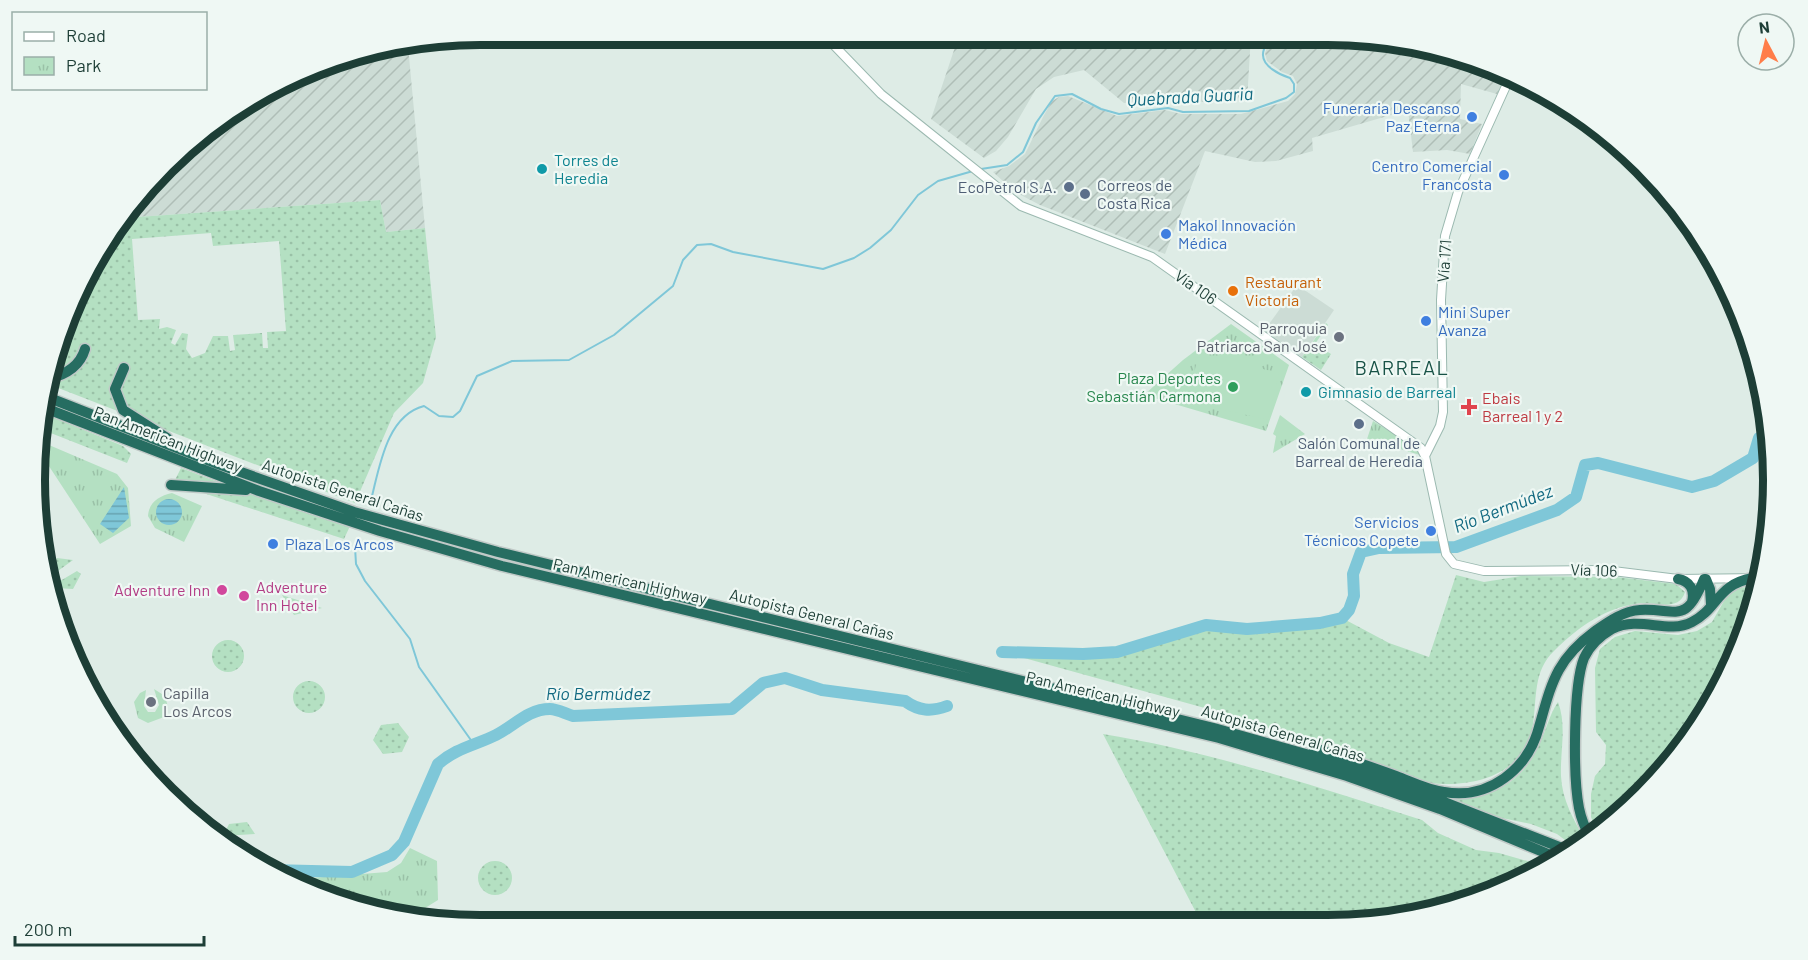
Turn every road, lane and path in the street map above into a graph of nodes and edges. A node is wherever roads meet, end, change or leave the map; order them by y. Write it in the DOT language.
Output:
graph roads {
  1 [pos="834,45"];
  2 [pos="1507,84"];
  3 [pos="85,349"];
  4 [pos="124,368"];
  5 [pos="58,375"];
  6 [pos="52,399"];
  7 [pos="51,410"];
  8 [pos="1425,456"];
  9 [pos="171,485"];
  10 [pos="259,491"];
  11 [pos="354,512"];
  12 [pos="1752,578"];
  13 [pos="1678,579"];
  14 [pos="1705,579"];
  15 [pos="1751,580"];
  16 [pos="1692,603"];
  17 [pos="1711,604"];
  18 [pos="1214,728"];
  19 [pos="1587,829"];
  20 [pos="1515,841"];
  21 [pos="1561,848"];
  22 [pos="1550,855"];
  23 [pos="1546,857"];
  1 -- 8 [label="main road, Vía 106"];
  2 -- 8 [label="main road, Vía 171"];
  3 -- 5 [label="highway"];
  4 -- 11 [label="highway"];
  6 -- 11 [label="highway, Autopista General Cañas"];
  7 -- 10 [label="highway, Pan American Highway"];
  8 -- 13 [label="main road, Vía 106"];
  9 -- 10 [label="highway"];
  10 -- 20 [label="highway, Pan American Highway"];
  11 -- 18 [label="highway, Autopista General Cañas"];
  12 -- 14 [label="main road, Vía 106"];
  13 -- 14 [label="main road, Vía 106"];
  13 -- 16 [label="highway"];
  14 -- 16 [label="highway"];
  14 -- 17 [label="highway"];
  15 -- 17 [label="highway"];
  16 -- 18 [label="highway"];
  17 -- 19 [label="highway"];
  18 -- 21 [label="highway, Autopista General Cañas"];
  20 -- 22 [label="highway, Pan American Highway"];
  20 -- 23 [label="main road"];
}
